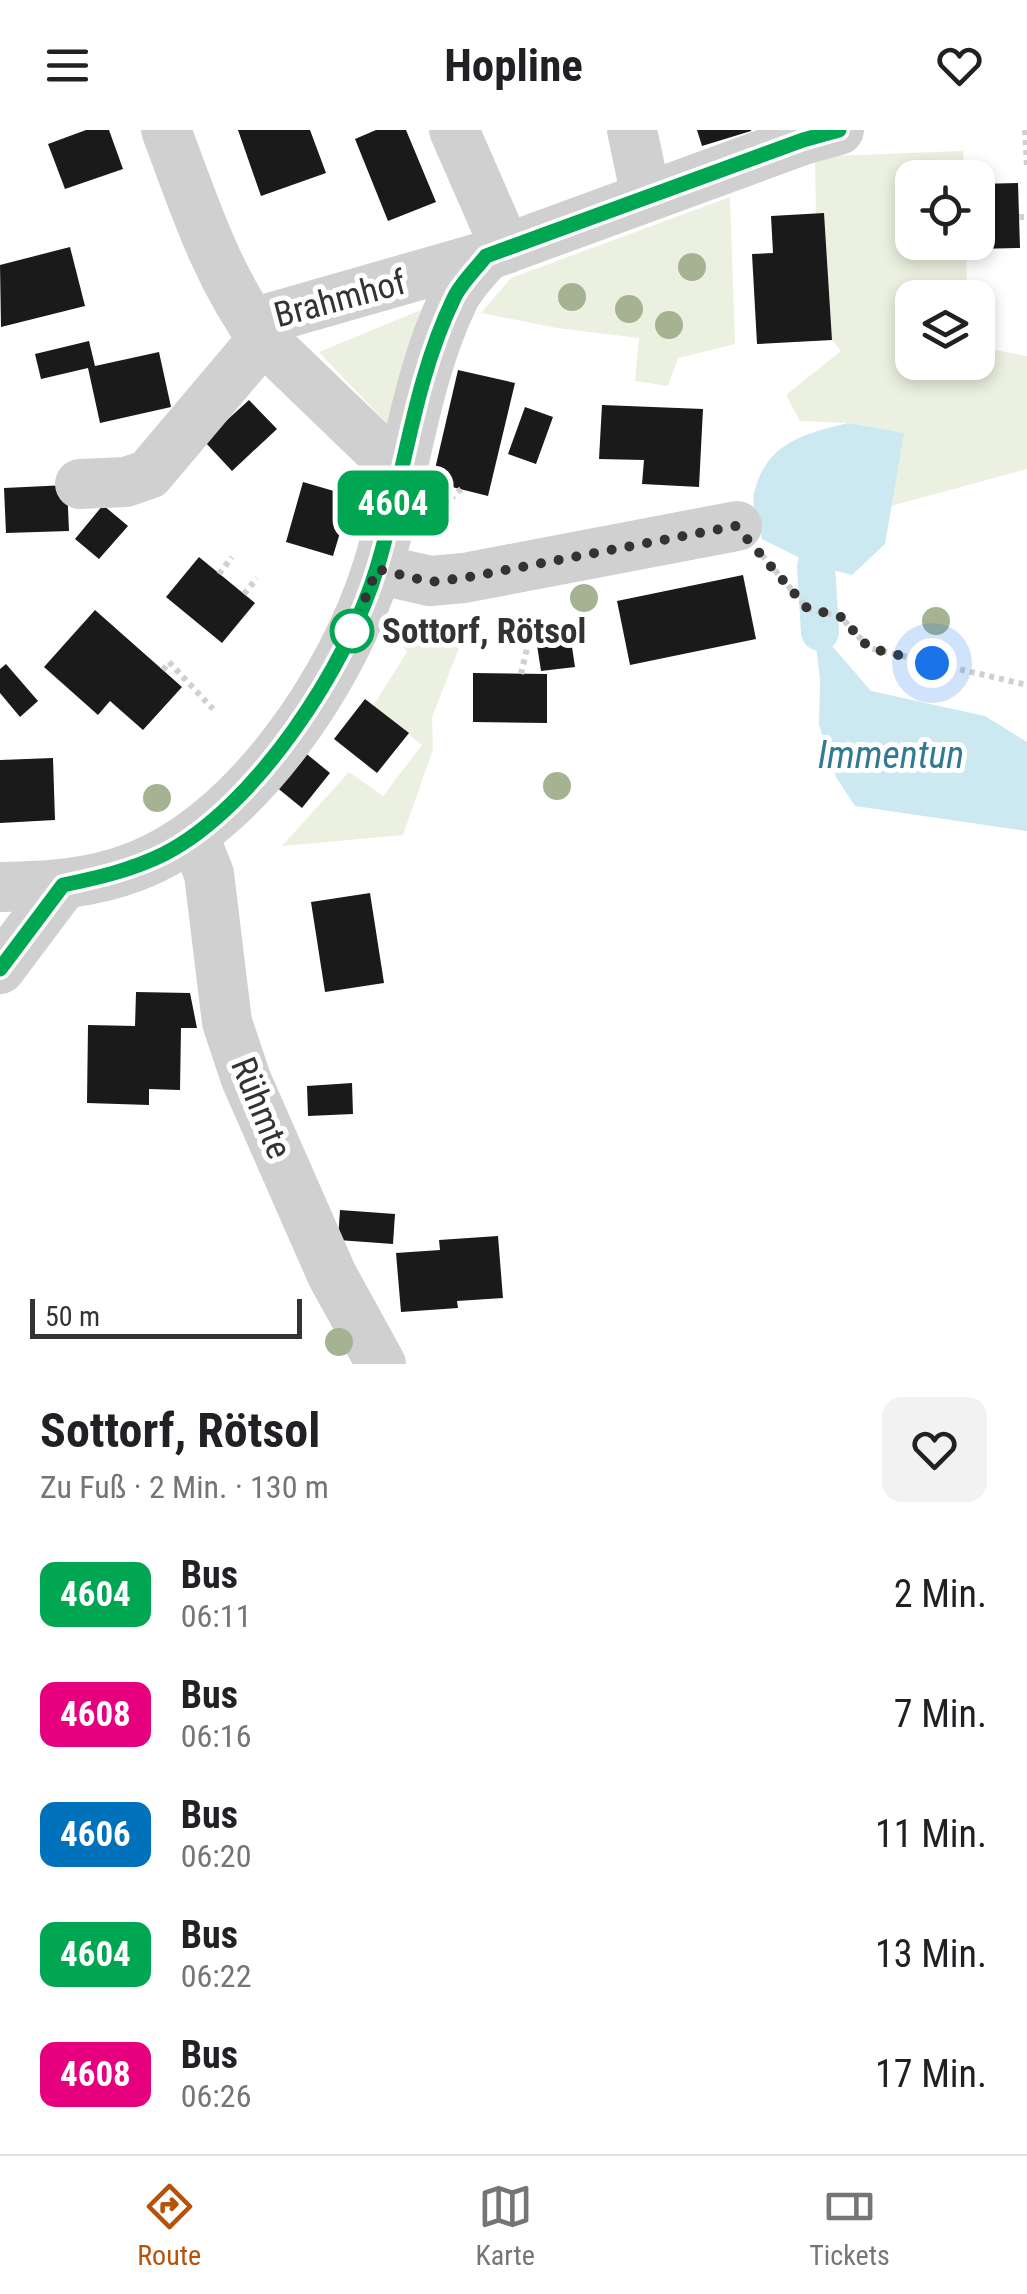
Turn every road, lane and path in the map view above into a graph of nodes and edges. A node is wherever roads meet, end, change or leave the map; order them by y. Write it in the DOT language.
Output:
graph roads {
  1 [pos="166,130"];
  2 [pos="454,130"];
  3 [pos="632,130"];
  4 [pos="839,130"];
  5 [pos="1025,130"];
  6 [pos="1027,166"];
  7 [pos="646,197"];
  8 [pos="496,253"];
  9 [pos="258,331"];
  10 [pos="400,472"];
  11 [pos="80,484"];
  12 [pos="736,526"];
  13 [pos="232,556"];
  14 [pos="377,569"];
  15 [pos="219,574"];
  16 [pos="257,578"];
  17 [pos="244,594"];
  18 [pos="543,617"];
  19 [pos="163,670"];
  20 [pos="520,674"];
  21 [pos="1027,686"];
  22 [pos="213,709"];
  23 [pos="194,836"];
  24 [pos="63,885"];
  25 [pos="0,887"];
  26 [pos="0,969"];
  27 [pos="381,1364"];
  1 -- 9 [label="street, Brahmhof"];
  2 -- 8 [label="street"];
  3 -- 7 [label="street"];
  4 -- 7 [label="street, Brahmhof"];
  5 -- 6 [label="path"];
  7 -- 8 [label="street, Brahmhof"];
  8 -- 9 [label="street, Brahmhof"];
  8 -- 10 [label="street"];
  9 -- 10 [label="street, Brahmhof"];
  9 -- 11 [label="street"];
  10 -- 14 [label="street"];
  12 -- 14 [label="street"];
  12 -- 21 [label="path"];
  13 -- 15 [label="path"];
  14 -- 23 [label="street"];
  16 -- 17 [label="path"];
  18 -- 20 [label="path"];
  19 -- 22 [label="path"];
  23 -- 24 [label="street"];
  23 -- 27 [label="street, Rühmte"];
  24 -- 25 [label="street"];
  24 -- 26 [label="street"];
}
